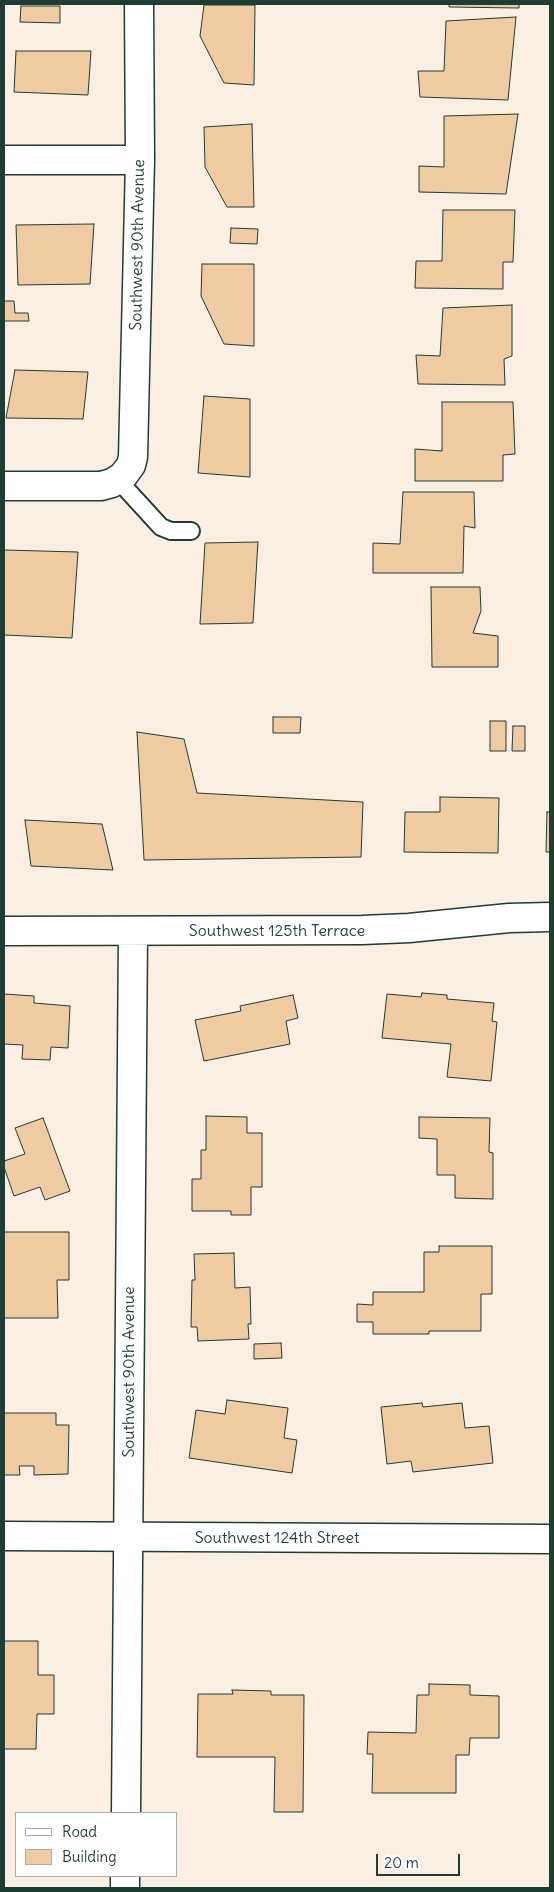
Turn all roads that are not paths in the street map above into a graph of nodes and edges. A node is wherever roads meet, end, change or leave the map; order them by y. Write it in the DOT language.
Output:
graph roads {
  1 [pos="139,4"];
  2 [pos="4,160"];
  3 [pos="140,160"];
  4 [pos="118,480"];
  5 [pos="4,486"];
  6 [pos="191,531"];
  7 [pos="550,917"];
  8 [pos="4,931"];
  9 [pos="133,931"];
  10 [pos="4,1536"];
  11 [pos="128,1537"];
  12 [pos="550,1539"];
  13 [pos="126,1812"];
  1 -- 3 [label="street, Southwest 90th Avenue"];
  2 -- 3 [label="street"];
  3 -- 4 [label="street, Southwest 90th Avenue"];
  4 -- 5 [label="street"];
  4 -- 6 [label="lane"];
  7 -- 9 [label="street, Southwest 125th Terrace"];
  8 -- 9 [label="street, Southwest 125th Terrace"];
  9 -- 11 [label="street, Southwest 90th Avenue"];
  10 -- 11 [label="street, Southwest 124th Street"];
  11 -- 12 [label="street, Southwest 124th Street"];
  11 -- 13 [label="street, Southwest 90th Avenue"];
}
